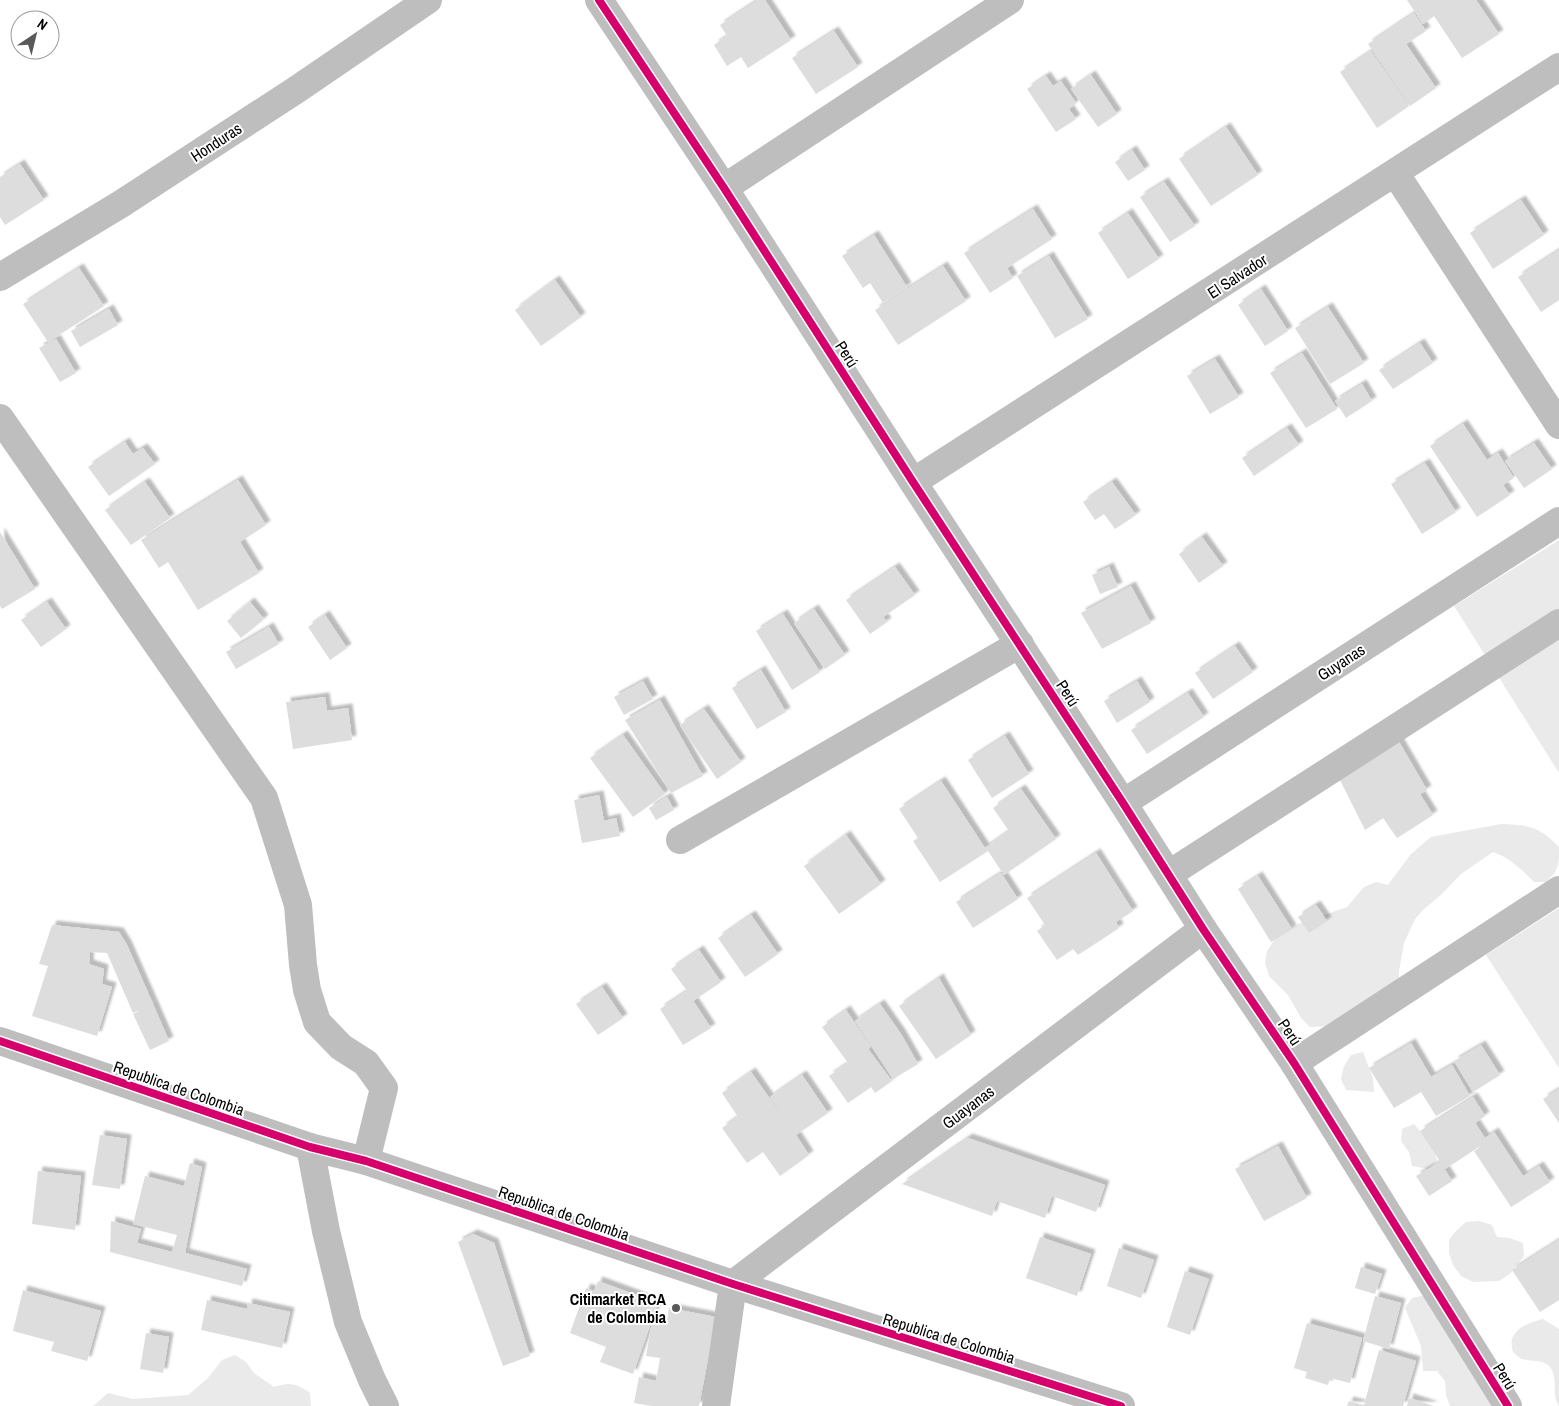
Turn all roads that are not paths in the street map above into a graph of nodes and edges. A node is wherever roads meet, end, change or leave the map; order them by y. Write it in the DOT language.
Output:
graph roads {
  1 [pos="428,0"];
  2 [pos="599,0"];
  3 [pos="1010,0"];
  4 [pos="1559,67"];
  5 [pos="1396,174"];
  6 [pos="724,188"];
  7 [pos="0,277"];
  8 [pos="0,418"];
  9 [pos="1559,425"];
  10 [pos="913,482"];
  11 [pos="1559,521"];
  12 [pos="1559,623"];
  13 [pos="1020,644"];
  14 [pos="1123,803"];
  15 [pos="680,840"];
  16 [pos="1168,874"];
  17 [pos="1559,890"];
  18 [pos="1203,929"];
  19 [pos="0,1041"];
  20 [pos="1294,1063"];
  21 [pos="310,1147"];
  22 [pos="366,1162"];
  23 [pos="734,1284"];
  24 [pos="385,1406"];
  25 [pos="716,1406"];
  26 [pos="1122,1406"];
  27 [pos="1508,1406"];
  1 -- 7 [label="street, Honduras"];
  2 -- 6 [label="street, Perú"];
  3 -- 6 [label="street"];
  4 -- 5 [label="street, El Salvador"];
  5 -- 9 [label="street"];
  5 -- 10 [label="street, El Salvador"];
  6 -- 10 [label="street, Perú"];
  8 -- 22 [label="street"];
  10 -- 13 [label="street, Perú"];
  11 -- 14 [label="street, Guyanas"];
  12 -- 16 [label="street"];
  13 -- 14 [label="street, Perú"];
  13 -- 15 [label="street"];
  14 -- 16 [label="street, Perú"];
  16 -- 18 [label="street, Perú"];
  17 -- 20 [label="street"];
  18 -- 20 [label="street, Perú"];
  18 -- 23 [label="street, Guayanas"];
  19 -- 21 [label="street, Republica de Colombia"];
  20 -- 27 [label="street, Perú"];
  21 -- 22 [label="street, Republica de Colombia"];
  21 -- 24 [label="street"];
  22 -- 23 [label="street, Republica de Colombia"];
  23 -- 25 [label="street"];
  23 -- 26 [label="street, Republica de Colombia"];
}
